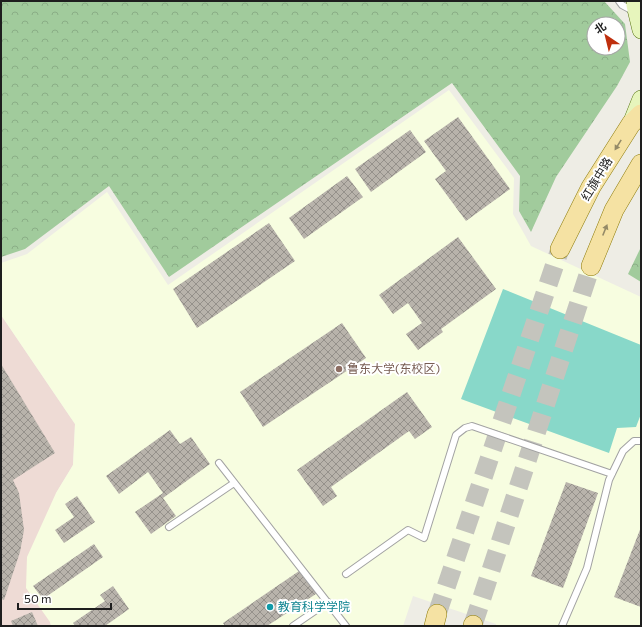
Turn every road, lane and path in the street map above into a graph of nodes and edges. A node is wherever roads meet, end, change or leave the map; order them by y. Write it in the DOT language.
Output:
graph roads {
  1 [pos="619,1"];
  2 [pos="638,15"];
  3 [pos="641,99"];
  4 [pos="636,119"];
  5 [pos="641,164"];
  6 [pos="641,173"];
  7 [pos="625,190"];
  8 [pos="560,249"];
  9 [pos="591,266"];
  10 [pos="641,441"];
  11 [pos="219,463"];
  12 [pos="612,474"];
  13 [pos="234,482"];
  14 [pos="169,528"];
  15 [pos="346,574"];
  16 [pos="328,602"];
  17 [pos="293,626"];
  18 [pos="346,626"];
  19 [pos="562,626"];
  1 -- 2 [label="lane"];
  3 -- 4 [label="main road"];
  4 -- 8 [label="main road, 红旗中路, one-way"];
  5 -- 7 [label="main road"];
  6 -- 7 [label="main road"];
  9 -- 7 [label="main road, one-way"];
  10 -- 12 [label="lane"];
  11 -- 13 [label="lane"];
  12 -- 15 [label="lane"];
  12 -- 19 [label="lane"];
  13 -- 14 [label="lane"];
  13 -- 16 [label="lane"];
  16 -- 17 [label="lane"];
  16 -- 18 [label="lane"];
}
